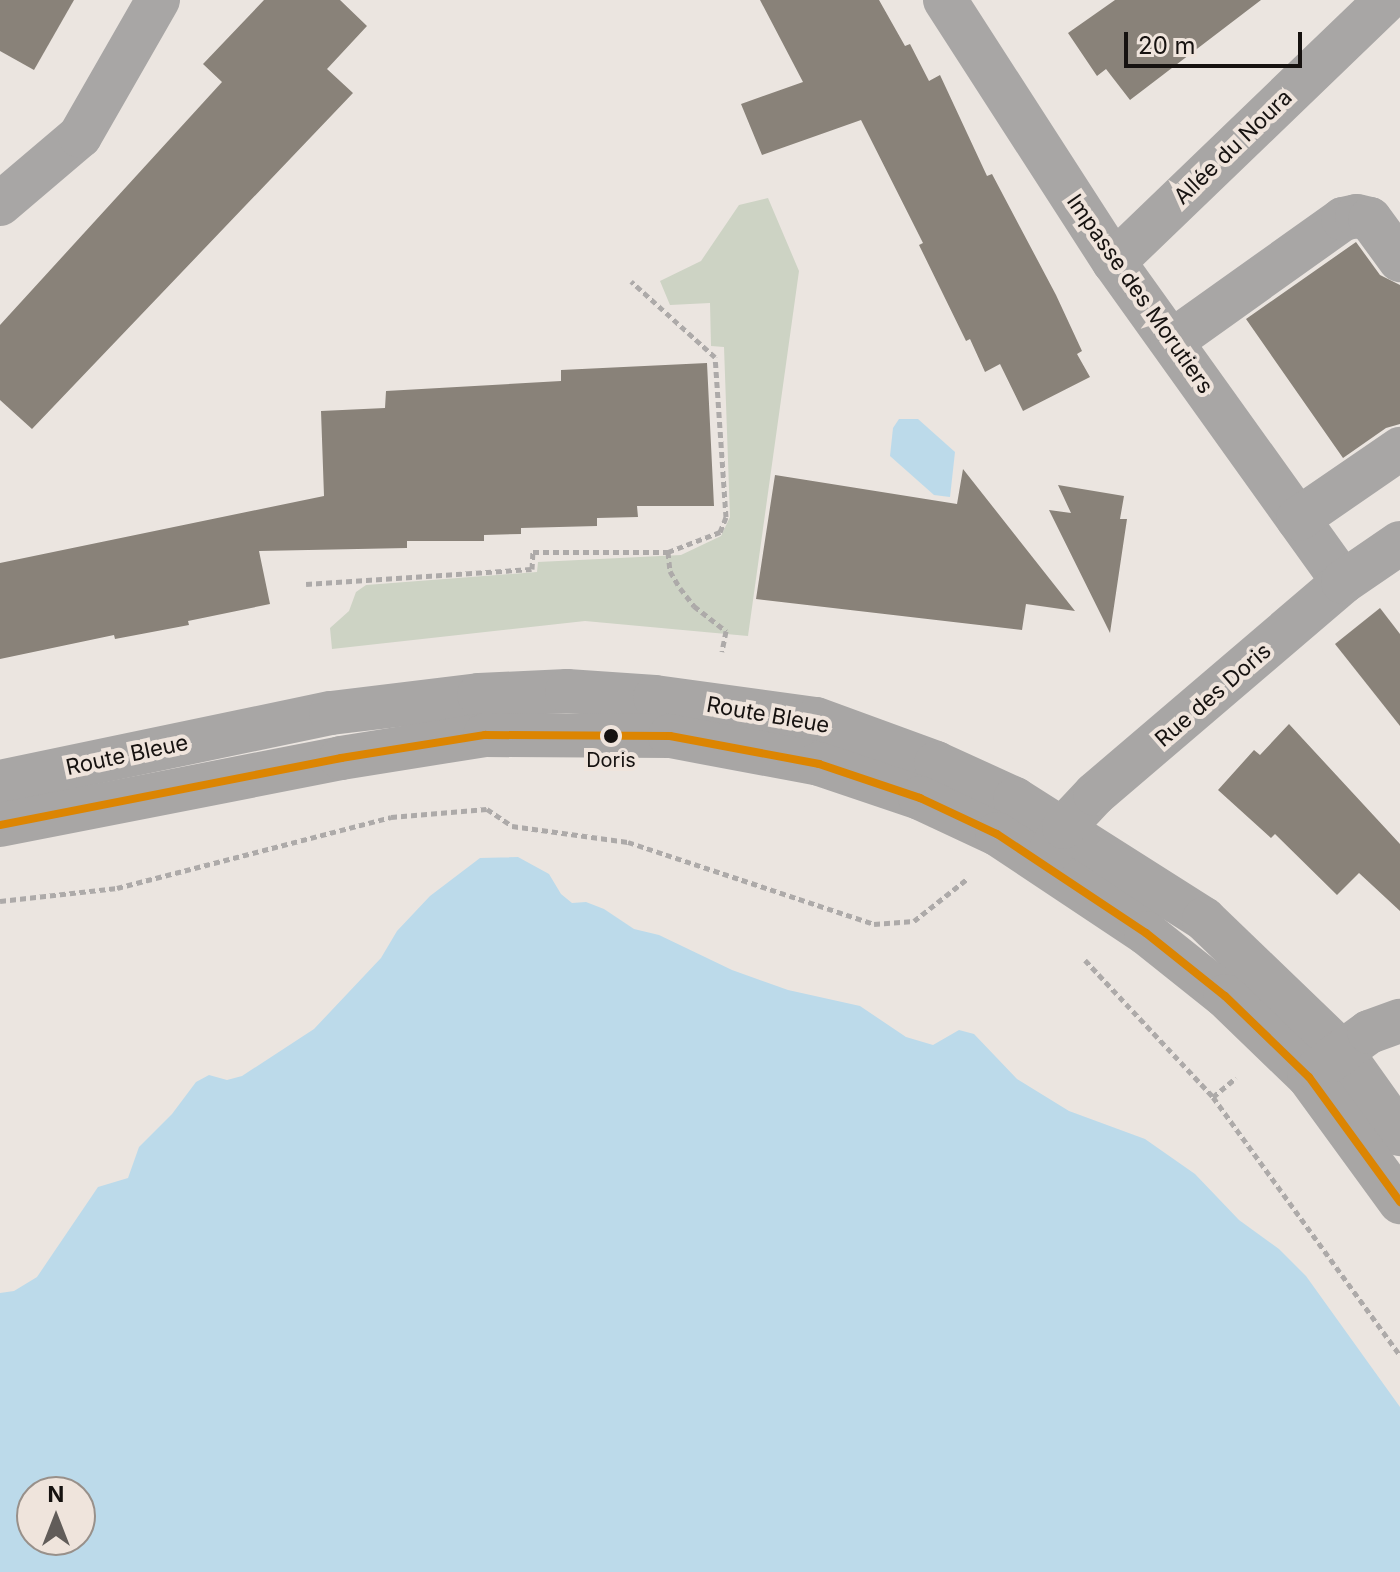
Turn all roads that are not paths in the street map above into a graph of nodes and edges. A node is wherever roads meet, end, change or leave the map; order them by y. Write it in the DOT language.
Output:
graph roads {
  1 [pos="158,0"];
  2 [pos="945,0"];
  3 [pos="1386,0"];
  4 [pos="0,204"];
  5 [pos="1400,260"];
  6 [pos="1114,262"];
  7 [pos="1172,341"];
  8 [pos="1400,449"];
  9 [pos="1298,519"];
  10 [pos="1400,543"];
  11 [pos="1343,582"];
  12 [pos="0,782"];
  13 [pos="0,825"];
  14 [pos="1054,845"];
  15 [pos="1400,1021"];
  16 [pos="1325,1064"];
  17 [pos="1400,1134"];
  18 [pos="1400,1202"];
  1 -- 4 [label="street"];
  2 -- 6 [label="street, Impasse des Morutiers"];
  3 -- 6 [label="street, Allée du Noura"];
  5 -- 7 [label="street"];
  6 -- 7 [label="street, Impasse des Morutiers"];
  7 -- 9 [label="street, Impasse des Morutiers"];
  8 -- 9 [label="street"];
  9 -- 11 [label="street, Impasse des Morutiers"];
  10 -- 11 [label="street, Rue des Doris"];
  11 -- 14 [label="street, Rue des Doris"];
  12 -- 14 [label="street, Route Bleue"];
  13 -- 14 [label="street, Route Bleue"];
  14 -- 16 [label="street, Route Bleue"];
  15 -- 16 [label="street"];
  16 -- 17 [label="street, Route Bleue"];
  16 -- 18 [label="street, Route Bleue"];
}
